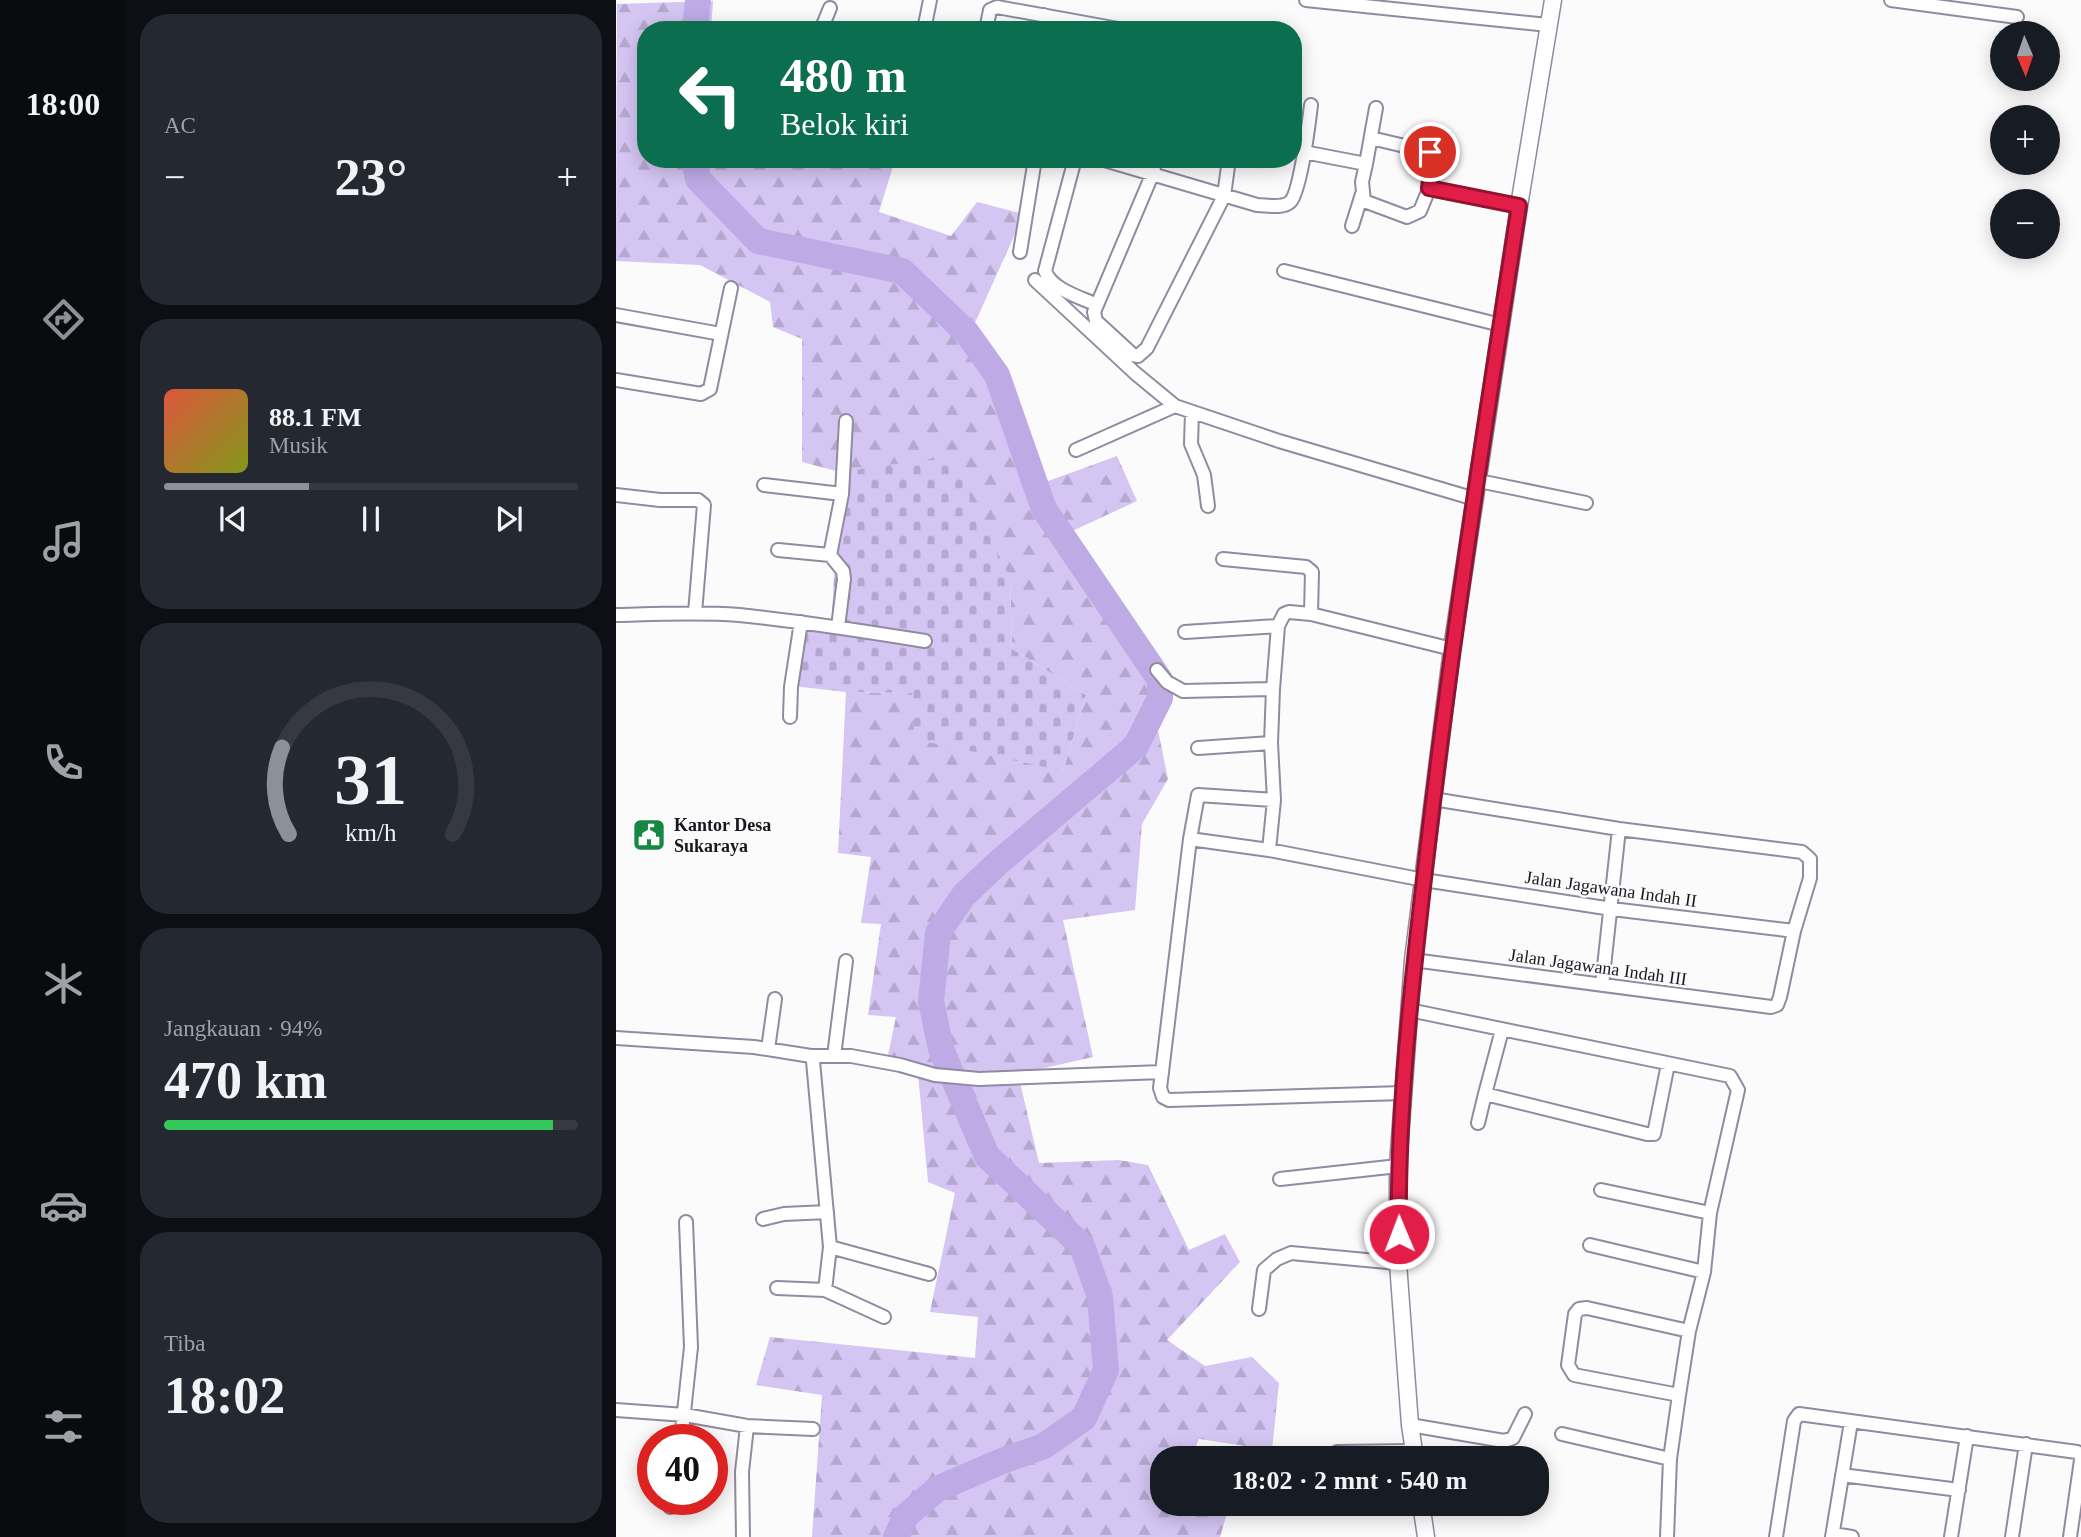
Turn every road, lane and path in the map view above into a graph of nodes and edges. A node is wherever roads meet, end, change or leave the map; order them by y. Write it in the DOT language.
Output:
graph roads {
  1 [pos="930,0"];
  2 [pos="1306,0"];
  3 [pos="1553,0"];
  4 [pos="1891,0"];
  5 [pos="830,8"];
  6 [pos="1044,15"];
  7 [pos="2017,17"];
  8 [pos="825,21"];
  9 [pos="925,21"];
  10 [pos="988,21"];
  11 [pos="1043,21"];
  12 [pos="1072,21"];
  13 [pos="1548,25"];
  14 [pos="1311,105"];
  15 [pos="1376,108"];
  16 [pos="1371,138"];
  17 [pos="1304,152"];
  18 [pos="1302,159"];
  19 [pos="1366,164"];
  20 [pos="1034,168"];
  21 [pos="1073,168"];
  22 [pos="1130,168"];
  23 [pos="1154,168"];
  24 [pos="1228,168"];
  25 [pos="1300,168"];
  26 [pos="1152,175"];
  27 [pos="1429,188"];
  28 [pos="1362,194"];
  29 [pos="1224,196"];
  30 [pos="1519,206"];
  31 [pos="1352,226"];
  32 [pos="1020,252"];
  33 [pos="1284,271"];
  34 [pos="1035,280"];
  35 [pos="731,288"];
  36 [pos="1097,304"];
  37 [pos="616,315"];
  38 [pos="1501,325"];
  39 [pos="721,334"];
  40 [pos="616,380"];
  41 [pos="1175,406"];
  42 [pos="1192,412"];
  43 [pos="846,421"];
  44 [pos="1076,450"];
  45 [pos="1479,481"];
  46 [pos="764,485"];
  47 [pos="842,494"];
  48 [pos="616,495"];
  49 [pos="1475,499"];
  50 [pos="1586,503"];
  51 [pos="1208,506"];
  52 [pos="778,550"];
  53 [pos="831,555"];
  54 [pos="1223,559"];
  55 [pos="695,613"];
  56 [pos="1311,614"];
  57 [pos="616,615"];
  58 [pos="801,622"];
  59 [pos="1278,626"];
  60 [pos="838,627"];
  61 [pos="1185,632"];
  62 [pos="925,640"];
  63 [pos="1452,649"];
  64 [pos="1157,670"];
  65 [pos="1273,689"];
  66 [pos="790,717"];
  67 [pos="1271,743"];
  68 [pos="1198,748"];
  69 [pos="1433,799"];
  70 [pos="1274,800"];
  71 [pos="1619,829"];
  72 [pos="1189,838"];
  73 [pos="1269,850"];
  74 [pos="1424,880"];
  75 [pos="1612,909"];
  76 [pos="1794,931"];
  77 [pos="1413,960"];
  78 [pos="846,961"];
  79 [pos="1602,985"];
  80 [pos="775,999"];
  81 [pos="1409,1010"];
  82 [pos="1502,1030"];
  83 [pos="616,1038"];
  84 [pos="768,1049"];
  85 [pos="811,1056"];
  86 [pos="834,1056"];
  87 [pos="1668,1064"];
  88 [pos="1162,1072"];
  89 [pos="1403,1093"];
  90 [pos="1485,1094"];
  91 [pos="1478,1123"];
  92 [pos="1398,1166"];
  93 [pos="1280,1179"];
  94 [pos="1601,1190"];
  95 [pos="827,1212"];
  96 [pos="1710,1213"];
  97 [pos="763,1219"];
  98 [pos="687,1222"];
  99 [pos="1590,1245"];
  100 [pos="830,1247"];
  101 [pos="1398,1262"];
  102 [pos="1704,1272"];
  103 [pos="929,1274"];
  104 [pos="778,1288"];
  105 [pos="825,1290"];
  106 [pos="1259,1309"];
  107 [pos="884,1317"];
  108 [pos="1689,1331"];
  109 [pos="1679,1395"];
  110 [pos="616,1410"];
  111 [pos="1525,1414"];
  112 [pos="685,1415"];
  113 [pos="1851,1422"];
  114 [pos="684,1424"];
  115 [pos="1410,1425"];
  116 [pos="747,1426"];
  117 [pos="813,1429"];
  118 [pos="1562,1434"];
  119 [pos="1967,1436"];
  120 [pos="2026,1444"];
  121 [pos="1413,1446"];
  122 [pos="2081,1458"];
  123 [pos="1670,1459"];
  124 [pos="1842,1475"];
  125 [pos="1959,1490"];
  126 [pos="1423,1516"];
  127 [pos="1832,1536"];
  128 [pos="743,1537"];
  129 [pos="1426,1537"];
  130 [pos="1667,1537"];
  131 [pos="1776,1537"];
  132 [pos="1852,1537"];
  133 [pos="1951,1537"];
  134 [pos="2012,1537"];
  135 [pos="2070,1537"];
  1 -- 9 [label="street"];
  2 -- 13 [label="street"];
  3 -- 13 [label="street"];
  4 -- 7 [label="street"];
  5 -- 8 [label="street"];
  6 -- 10 [label="street"];
  6 -- 11 [label="street"];
  6 -- 12 [label="street"];
  13 -- 30 [label="street"];
  14 -- 17 [label="street"];
  15 -- 16 [label="street"];
  16 -- 19 [label="street"];
  16 -- 27 [label="street"];
  17 -- 18 [label="street"];
  17 -- 19 [label="street"];
  19 -- 28 [label="street"];
  20 -- 32 [label="street"];
  21 -- 36 [label="street"];
  22 -- 26 [label="street"];
  23 -- 26 [label="street"];
  24 -- 29 [label="street"];
  25 -- 29 [label="street"];
  26 -- 29 [label="street"];
  26 -- 36 [label="street"];
  27 -- 28 [label="street"];
  27 -- 30 [label="street"];
  28 -- 31 [label="street"];
  29 -- 36 [label="street"];
  30 -- 38 [label="street"];
  33 -- 38 [label="street"];
  34 -- 41 [label="street"];
  35 -- 39 [label="street"];
  37 -- 39 [label="street"];
  38 -- 45 [label="street"];
  39 -- 40 [label="street"];
  41 -- 42 [label="street"];
  41 -- 44 [label="street"];
  42 -- 49 [label="street"];
  42 -- 51 [label="street"];
  43 -- 47 [label="street"];
  45 -- 49 [label="street"];
  45 -- 50 [label="street"];
  46 -- 47 [label="street"];
  47 -- 53 [label="street"];
  48 -- 55 [label="street"];
  49 -- 63 [label="street"];
  52 -- 53 [label="street"];
  53 -- 60 [label="street"];
  54 -- 56 [label="street"];
  55 -- 57 [label="street"];
  55 -- 58 [label="street"];
  56 -- 59 [label="street"];
  56 -- 63 [label="street"];
  58 -- 60 [label="street"];
  58 -- 66 [label="street"];
  59 -- 61 [label="street"];
  59 -- 65 [label="street"];
  60 -- 62 [label="street"];
  63 -- 69 [label="street"];
  64 -- 65 [label="street"];
  65 -- 67 [label="street"];
  67 -- 68 [label="street"];
  67 -- 70 [label="street"];
  69 -- 71 [label="street"];
  69 -- 74 [label="street"];
  70 -- 72 [label="street"];
  70 -- 73 [label="street"];
  71 -- 75 [label="street"];
  71 -- 76 [label="street"];
  72 -- 73 [label="street, Jalan Jagawana Indah II"];
  72 -- 88 [label="street"];
  73 -- 74 [label="street, Jalan Jagawana Indah II"];
  74 -- 75 [label="street, Jalan Jagawana Indah II"];
  74 -- 77 [label="street"];
  75 -- 76 [label="street, Jalan Jagawana Indah II"];
  75 -- 79 [label="street"];
  76 -- 79 [label="street, Jalan Jagawana Indah III"];
  77 -- 79 [label="street, Jalan Jagawana Indah III"];
  77 -- 81 [label="street"];
  78 -- 86 [label="street"];
  80 -- 84 [label="street"];
  81 -- 82 [label="street"];
  81 -- 89 [label="street"];
  82 -- 87 [label="street"];
  82 -- 90 [label="street"];
  83 -- 84 [label="street"];
  84 -- 85 [label="street"];
  85 -- 86 [label="street"];
  85 -- 95 [label="street"];
  86 -- 88 [label="street"];
  87 -- 90 [label="street"];
  87 -- 96 [label="street"];
  88 -- 89 [label="street"];
  89 -- 92 [label="street"];
  90 -- 91 [label="street"];
  92 -- 93 [label="street"];
  92 -- 101 [label="street"];
  94 -- 96 [label="street"];
  95 -- 97 [label="street"];
  95 -- 100 [label="street"];
  96 -- 102 [label="street"];
  98 -- 112 [label="street"];
  99 -- 102 [label="street"];
  100 -- 103 [label="street"];
  100 -- 105 [label="street"];
  101 -- 106 [label="street"];
  101 -- 115 [label="street"];
  102 -- 108 [label="street"];
  104 -- 105 [label="street"];
  105 -- 107 [label="street"];
  108 -- 109 [label="street"];
  108 -- 109 [label="street"];
  109 -- 123 [label="street"];
  110 -- 112 [label="street"];
  111 -- 115 [label="street"];
  112 -- 114 [label="street"];
  112 -- 116 [label="street"];
  113 -- 119 [label="street"];
  113 -- 124 [label="street"];
  113 -- 131 [label="street"];
  115 -- 121 [label="street"];
  116 -- 117 [label="street"];
  116 -- 128 [label="street"];
  118 -- 123 [label="street"];
  119 -- 120 [label="street"];
  119 -- 125 [label="street"];
  120 -- 122 [label="street"];
  120 -- 134 [label="street"];
  122 -- 135 [label="street"];
  123 -- 130 [label="street"];
  124 -- 125 [label="street"];
  124 -- 127 [label="street"];
  125 -- 133 [label="street"];
  126 -- 129 [label="street"];
  127 -- 132 [label="street"];
}
